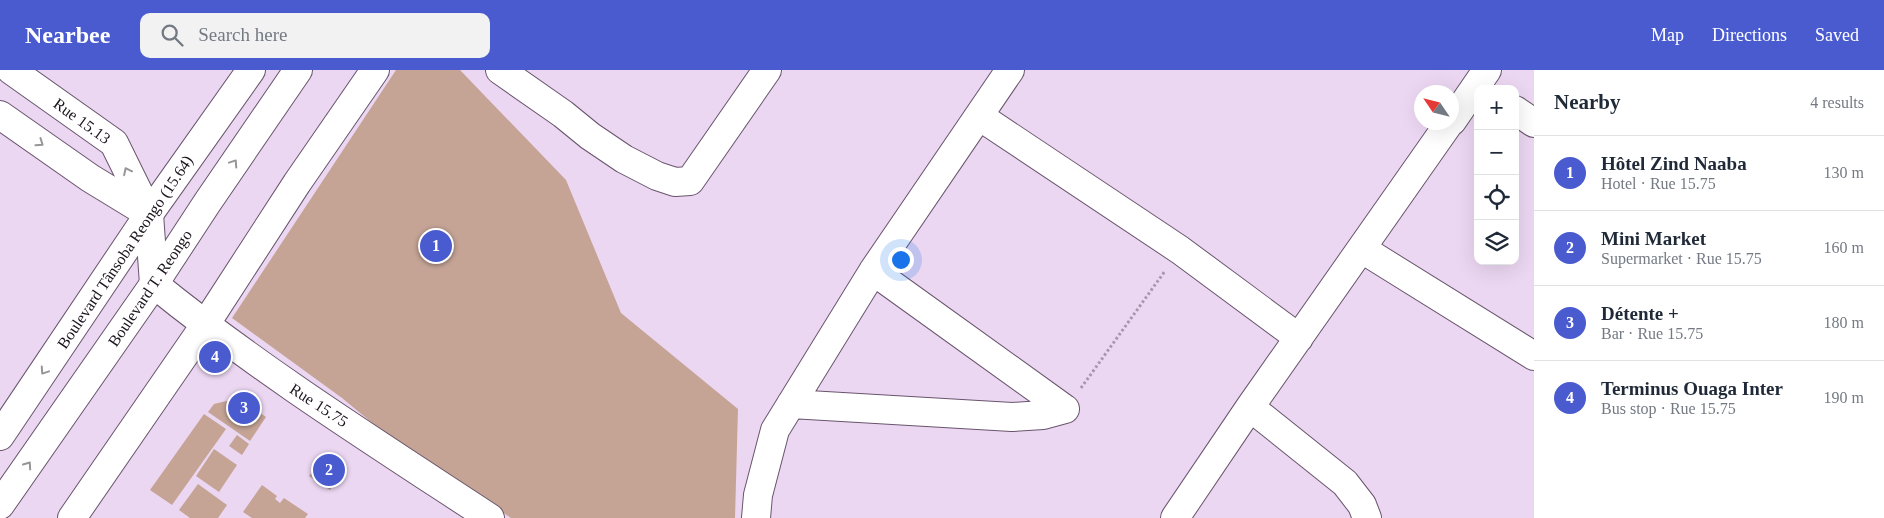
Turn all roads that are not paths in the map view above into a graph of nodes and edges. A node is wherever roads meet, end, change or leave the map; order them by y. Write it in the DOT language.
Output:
graph roads {
  1 [pos="11,70"];
  2 [pos="251,70"];
  3 [pos="298,70"];
  4 [pos="375,70"];
  5 [pos="500,70"];
  6 [pos="767,70"];
  7 [pos="1010,70"];
  8 [pos="1482,81"];
  9 [pos="1459,111"];
  10 [pos="1519,113"];
  11 [pos="0,115"];
  12 [pos="979,116"];
  13 [pos="1534,123"];
  14 [pos="1445,130"];
  15 [pos="149,214"];
  16 [pos="1362,248"];
  17 [pos="873,271"];
  18 [pos="154,284"];
  19 [pos="205,325"];
  20 [pos="1299,338"];
  21 [pos="1534,356"];
  22 [pos="791,404"];
  23 [pos="1250,407"];
  24 [pos="0,436"];
  25 [pos="0,505"];
  26 [pos="72,518"];
  27 [pos="490,518"];
  28 [pos="756,518"];
  29 [pos="1176,518"];
  30 [pos="1367,518"];
  15 -- 1 [label="main road, Rue 15.13, one-way"];
  2 -- 15 [label="main road, Boulevard Tânsoba Reongo (15.64)"];
  18 -- 3 [label="main road, Boulevard T. Reongo, one-way"];
  4 -- 19 [label="main road"];
  5 -- 6 [label="main road"];
  7 -- 12 [label="main road"];
  8 -- 9 [label="main road"];
  10 -- 13 [label="main road"];
  11 -- 15 [label="main road, one-way"];
  12 -- 17 [label="main road"];
  12 -- 20 [label="main road"];
  14 -- 16 [label="main road"];
  15 -- 18 [label="main road, Rue 15.13"];
  15 -- 24 [label="main road, Boulevard Tânsoba Reongo (15.64), one-way"];
  16 -- 20 [label="main road"];
  16 -- 21 [label="main road"];
  17 -- 22 [label="main road"];
  17 -- 22 [label="main road"];
  18 -- 19 [label="main road, Rue 15.75"];
  25 -- 18 [label="main road, Boulevard T. Reongo, one-way"];
  19 -- 26 [label="main road"];
  19 -- 27 [label="main road, Rue 15.75"];
  20 -- 23 [label="main road"];
  22 -- 28 [label="main road"];
  23 -- 29 [label="main road"];
  23 -- 30 [label="main road"];
}
